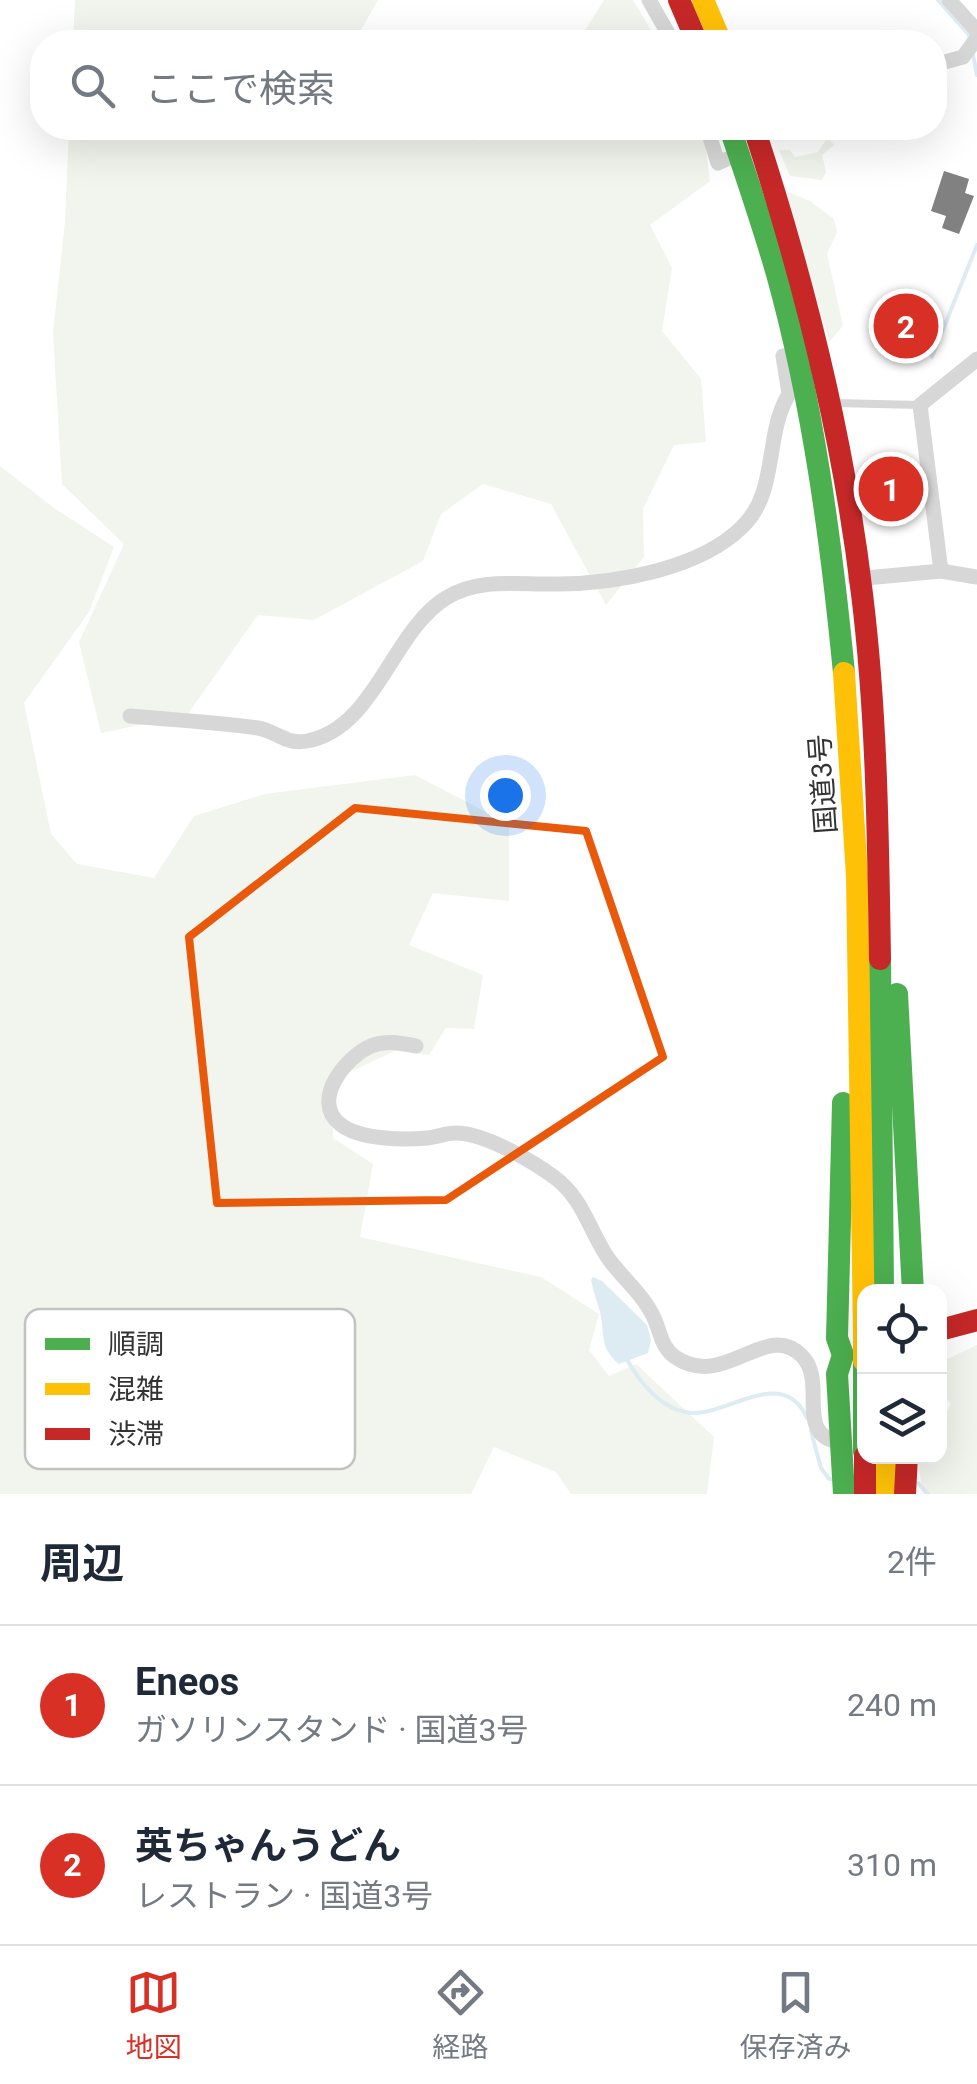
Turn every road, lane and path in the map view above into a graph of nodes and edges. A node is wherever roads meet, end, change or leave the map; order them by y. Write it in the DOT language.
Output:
graph roads {
  1 [pos="649,0"];
  2 [pos="679,0"];
  3 [pos="702,0"];
  4 [pos="949,0"];
  5 [pos="665,30"];
  6 [pos="692,30"];
  7 [pos="716,30"];
  8 [pos="977,35"];
  9 [pos="947,61"];
  10 [pos="711,140"];
  11 [pos="734,140"];
  12 [pos="758,140"];
  13 [pos="727,159"];
  14 [pos="754,196"];
  15 [pos="977,359"];
  16 [pos="830,403"];
  17 [pos="920,405"];
  18 [pos="941,572"];
  19 [pos="977,577"];
  20 [pos="848,582"];
  21 [pos="130,716"];
  22 [pos="866,821"];
  23 [pos="416,1046"];
  24 [pos="864,1284"];
  25 [pos="883,1284"];
  26 [pos="913,1284"];
  27 [pos="977,1320"];
  28 [pos="947,1328"];
  29 [pos="977,1332"];
  30 [pos="947,1339"];
  31 [pos="857,1355"];
  32 [pos="841,1442"];
  33 [pos="864,1464"];
  34 [pos="885,1464"];
  35 [pos="907,1464"];
  36 [pos="844,1494"];
  37 [pos="865,1494"];
  38 [pos="886,1494"];
  39 [pos="905,1494"];
  1 -- 5 [label="street"];
  2 -- 6 [label="main road"];
  3 -- 7 [label="main road"];
  4 -- 8 [label="street"];
  8 -- 9 [label="street"];
  10 -- 13 [label="street"];
  11 -- 14 [label="main road, 国道3号"];
  12 -- 16 [label="main road, 国道3号"];
  14 -- 20 [label="main road, 国道3号"];
  14 -- 21 [label="street"];
  15 -- 17 [label="street"];
  16 -- 17 [label="lane"];
  16 -- 20 [label="main road, 国道3号"];
  17 -- 18 [label="street"];
  18 -- 19 [label="street"];
  18 -- 20 [label="street"];
  20 -- 22 [label="main road, 国道3号"];
  22 -- 24 [label="main road, 国道3号"];
  22 -- 25 [label="main road, 国道3号"];
  22 -- 26 [label="main road"];
  22 -- 31 [label="main road"];
  23 -- 32 [label="street"];
  27 -- 28 [label="main road"];
  29 -- 30 [label="main road"];
  31 -- 32 [label="main road"];
  32 -- 36 [label="main road"];
  33 -- 37 [label="main road, 国道3号"];
  34 -- 38 [label="main road"];
  35 -- 39 [label="main road"];
}
